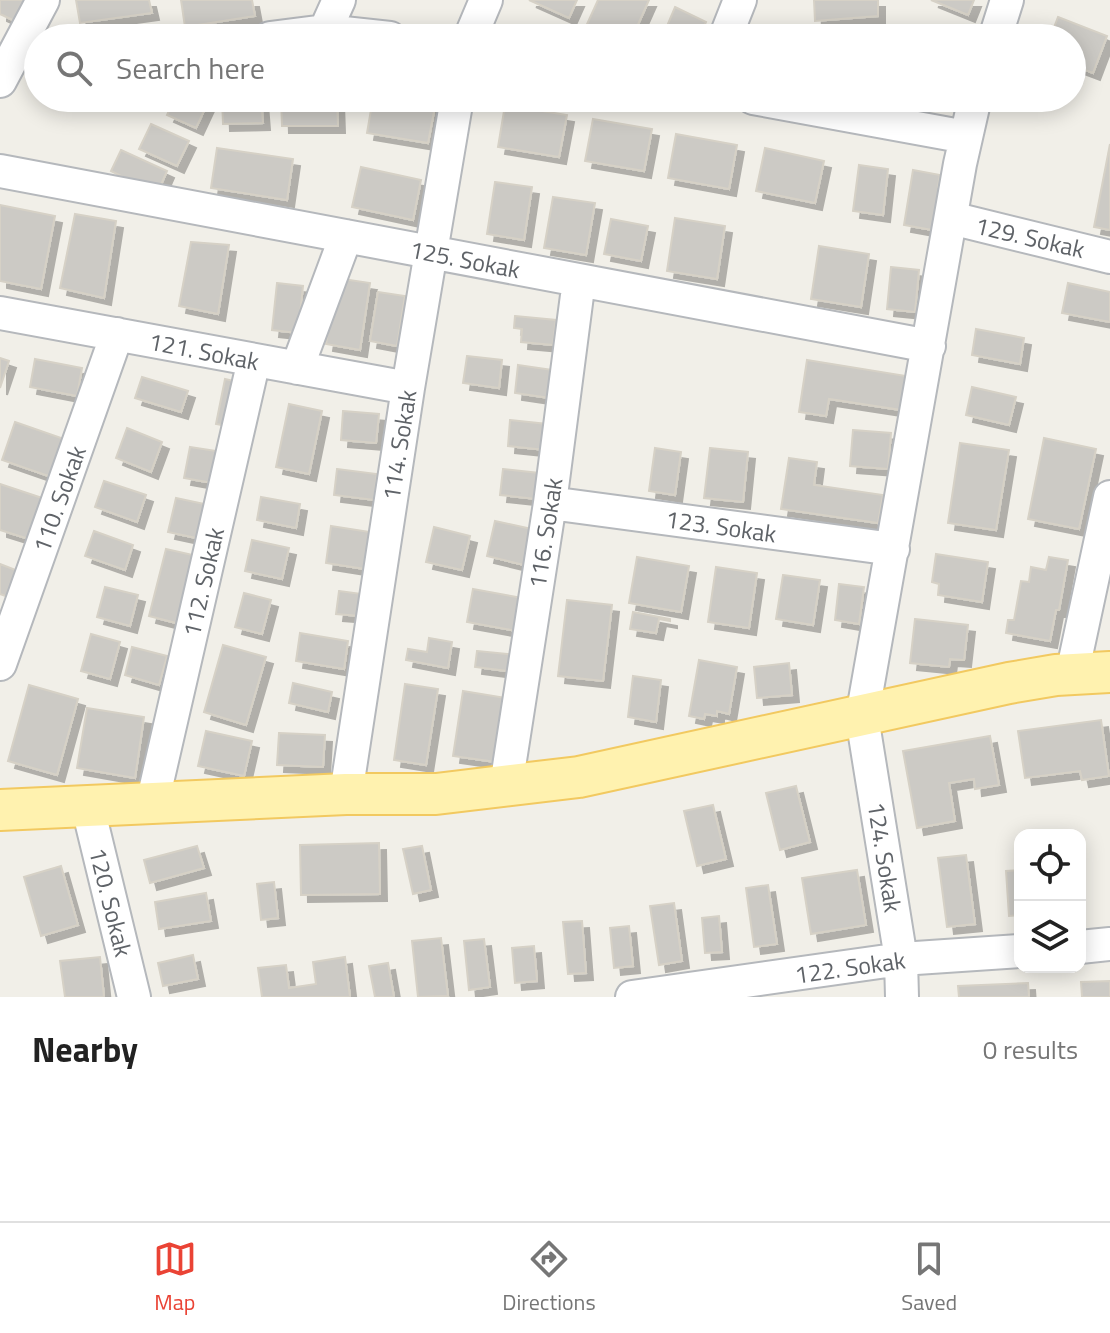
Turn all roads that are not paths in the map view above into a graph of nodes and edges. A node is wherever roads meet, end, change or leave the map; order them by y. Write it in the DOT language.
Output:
graph roads {
  1 [pos="43,0"];
  2 [pos="339,0"];
  3 [pos="486,0"];
  4 [pos="740,0"];
  5 [pos="1007,0"];
  6 [pos="30,24"];
  7 [pos="328,24"];
  8 [pos="476,24"];
  9 [pos="731,24"];
  10 [pos="999,24"];
  11 [pos="24,35"];
  12 [pos="24,72"];
  13 [pos="1,77"];
  14 [pos="455,112"];
  15 [pos="829,112"];
  16 [pos="972,112"];
  17 [pos="966,137"];
  18 [pos="0,171"];
  19 [pos="951,218"];
  20 [pos="346,236"];
  21 [pos="431,252"];
  22 [pos="1110,257"];
  23 [pos="579,280"];
  24 [pos="0,313"];
  25 [pos="117,334"];
  26 [pos="929,346"];
  27 [pos="254,360"];
  28 [pos="297,368"];
  29 [pos="408,388"];
  30 [pos="1110,497"];
  31 [pos="550,503"];
  32 [pos="893,549"];
  33 [pos="0,664"];
  34 [pos="1091,673"];
  35 [pos="862,717"];
  36 [pos="506,786"];
  37 [pos="346,794"];
  38 [pos="152,804"];
  39 [pos="88,808"];
  40 [pos="0,810"];
  41 [pos="1110,944"];
  42 [pos="1086,946"];
  43 [pos="1014,951"];
  44 [pos="901,959"];
  45 [pos="134,997"];
  46 [pos="632,997"];
  47 [pos="902,997"];
  1 -- 6 [label="street"];
  2 -- 7 [label="street"];
  3 -- 8 [label="street"];
  4 -- 9 [label="street"];
  5 -- 10 [label="street"];
  11 -- 13 [label="street"];
  12 -- 13 [label="street"];
  14 -- 21 [label="street, 114. Sokak"];
  15 -- 17 [label="street"];
  16 -- 17 [label="street, 124. Sokak"];
  17 -- 19 [label="street, 124. Sokak"];
  18 -- 20 [label="street, 125. Sokak"];
  19 -- 22 [label="street, 129. Sokak"];
  19 -- 26 [label="street, 124. Sokak"];
  20 -- 21 [label="street, 125. Sokak"];
  20 -- 28 [label="street"];
  21 -- 23 [label="street, 125. Sokak"];
  21 -- 29 [label="street, 114. Sokak"];
  23 -- 26 [label="street, 125. Sokak"];
  23 -- 31 [label="street, 116. Sokak"];
  24 -- 25 [label="street, 121. Sokak"];
  25 -- 27 [label="street, 121. Sokak"];
  25 -- 33 [label="street, 110. Sokak"];
  26 -- 32 [label="street, 124. Sokak"];
  27 -- 28 [label="street, 121. Sokak"];
  27 -- 38 [label="street, 112. Sokak"];
  28 -- 29 [label="street, 121. Sokak"];
  29 -- 37 [label="street, 114. Sokak"];
  30 -- 34 [label="street"];
  31 -- 32 [label="street, 123. Sokak"];
  31 -- 36 [label="street, 116. Sokak"];
  32 -- 35 [label="street, 124. Sokak"];
  34 -- 35 [label="main road"];
  35 -- 36 [label="main road"];
  35 -- 44 [label="street, 124. Sokak"];
  36 -- 37 [label="main road"];
  37 -- 38 [label="main road"];
  38 -- 39 [label="main road"];
  39 -- 40 [label="main road"];
  39 -- 45 [label="street, 120. Sokak"];
  41 -- 42 [label="street"];
  43 -- 44 [label="street, 122. Sokak"];
  44 -- 46 [label="street, 122. Sokak"];
  44 -- 47 [label="street, 124. Sokak"];
}
